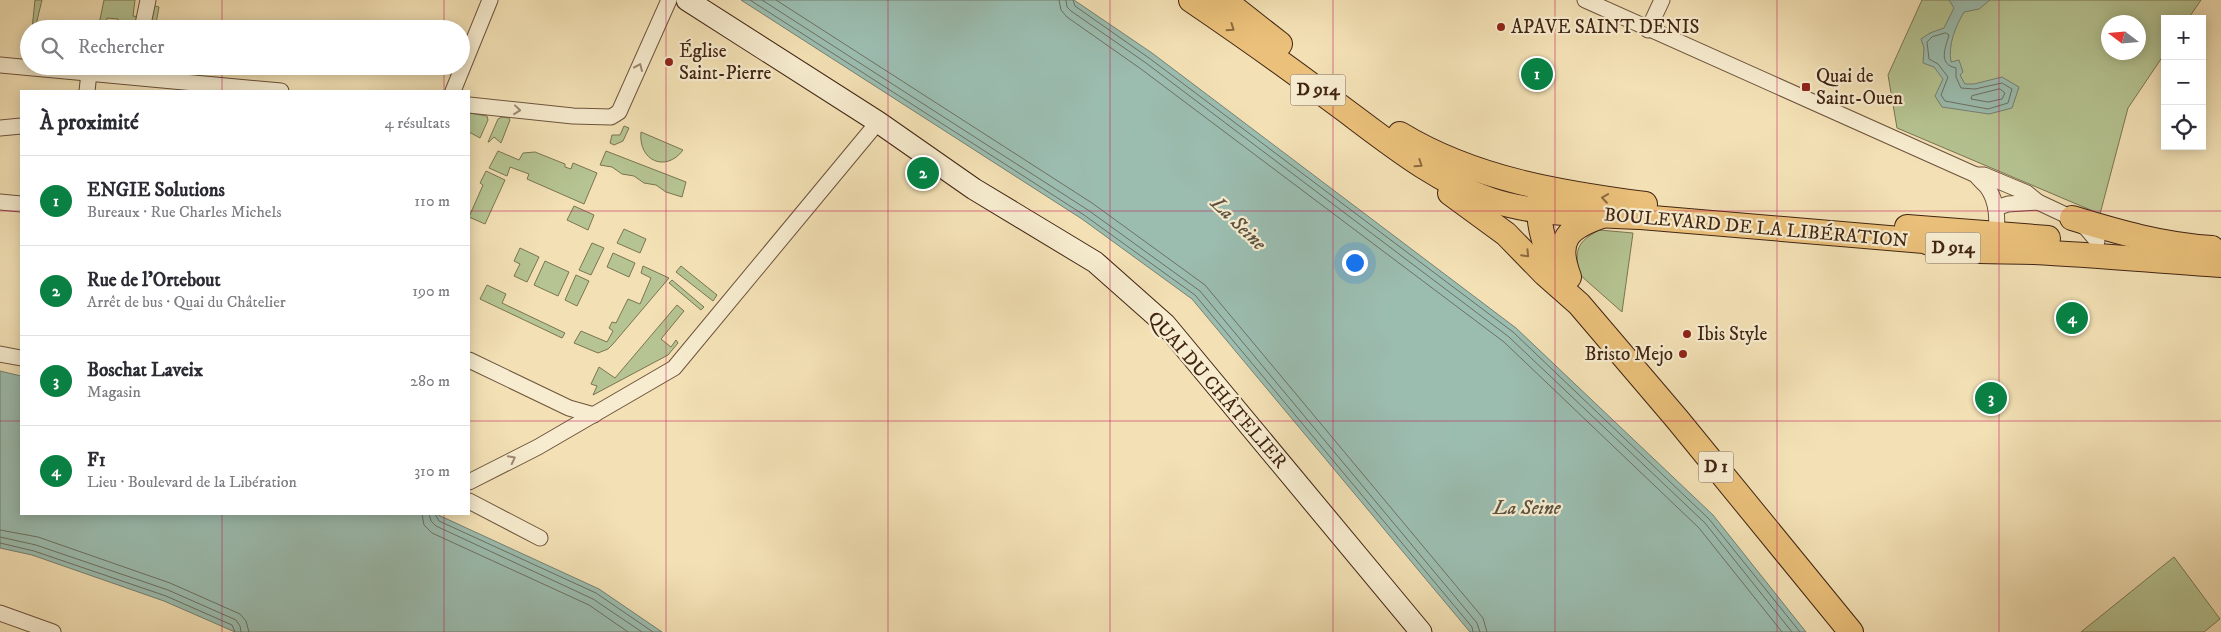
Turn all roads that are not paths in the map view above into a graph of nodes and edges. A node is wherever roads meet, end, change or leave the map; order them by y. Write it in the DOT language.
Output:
graph roads {
  1 [pos="148,0"];
  2 [pos="490,0"];
  3 [pos="669,0"];
  4 [pos="687,0"];
  5 [pos="1191,0"];
  6 [pos="1224,0"];
  7 [pos="1585,0"];
  8 [pos="1662,0"];
  9 [pos="144,20"];
  10 [pos="1648,30"];
  11 [pos="470,49"];
  12 [pos="0,65"];
  13 [pos="20,67"];
  14 [pos="89,75"];
  15 [pos="156,75"];
  16 [pos="460,75"];
  17 [pos="87,90"];
  18 [pos="273,90"];
  19 [pos="453,90"];
  20 [pos="470,105"];
  21 [pos="878,122"];
  22 [pos="20,126"];
  23 [pos="0,128"];
  24 [pos="1976,175"];
  25 [pos="1446,180"];
  26 [pos="1517,181"];
  27 [pos="1541,186"];
  28 [pos="0,202"];
  29 [pos="2038,202"];
  30 [pos="20,204"];
  31 [pos="1511,205"];
  32 [pos="1996,208"];
  33 [pos="1538,210"];
  34 [pos="1604,216"];
  35 [pos="2072,218"];
  36 [pos="1506,234"];
  37 [pos="2097,241"];
  38 [pos="1996,243"];
  39 [pos="2221,249"];
  40 [pos="2221,256"];
  41 [pos="2221,265"];
  42 [pos="1579,304"];
  43 [pos="0,354"];
  44 [pos="20,358"];
  45 [pos="470,360"];
  46 [pos="594,415"];
  47 [pos="470,481"];
  48 [pos="470,502"];
  49 [pos="540,538"];
  50 [pos="0,613"];
  51 [pos="53,632"];
  52 [pos="1421,632"];
  53 [pos="1851,632"];
  1 -- 9 [label="street"];
  2 -- 11 [label="street"];
  20 -- 3 [label="street, one-way"];
  4 -- 21 [label="street, QUAI DU CHÂTELIER"];
  5 -- 25 [label="main road, D 914, one-way"];
  6 -- 26 [label="main road, D 914"];
  7 -- 10 [label="street"];
  8 -- 10 [label="street"];
  10 -- 24 [label="street"];
  12 -- 13 [label="street"];
  14 -- 17 [label="street"];
  15 -- 18 [label="street"];
  16 -- 19 [label="street"];
  21 -- 46 [label="street"];
  21 -- 52 [label="street, QUAI DU CHÂTELIER"];
  22 -- 23 [label="street"];
  24 -- 29 [label="street"];
  24 -- 32 [label="street"];
  25 -- 31 [label="main road, BOULEVARD DE LA LIBÉRATION / D 914"];
  25 -- 36 [label="main road"];
  26 -- 27 [label="main road, D 914"];
  26 -- 31 [label="main road"];
  27 -- 33 [label="main road, D 1"];
  38 -- 27 [label="main road, BOULEVARD DE LA LIBÉRATION / D 914, one-way"];
  28 -- 30 [label="street"];
  29 -- 32 [label="street"];
  29 -- 35 [label="street"];
  31 -- 33 [label="main road, BOULEVARD DE LA LIBÉRATION / D 914"];
  31 -- 36 [label="main road"];
  32 -- 38 [label="street"];
  33 -- 34 [label="main road, BOULEVARD DE LA LIBÉRATION / D 914"];
  33 -- 42 [label="main road, D 1"];
  34 -- 38 [label="main road, BOULEVARD DE LA LIBÉRATION / D 914"];
  34 -- 42 [label="main road"];
  35 -- 37 [label="street"];
  35 -- 39 [label="main road"];
  36 -- 42 [label="main road, D 1, one-way"];
  37 -- 38 [label="main road, BOULEVARD DE LA LIBÉRATION / D 914"];
  37 -- 40 [label="main road, BOULEVARD DE LA LIBÉRATION / D 914"];
  38 -- 41 [label="main road, BOULEVARD DE LA LIBÉRATION / D 914"];
  42 -- 53 [label="main road, D 1"];
  43 -- 44 [label="street"];
  45 -- 46 [label="street"];
  47 -- 46 [label="street, one-way"];
  48 -- 49 [label="street"];
  50 -- 51 [label="street"];
}
